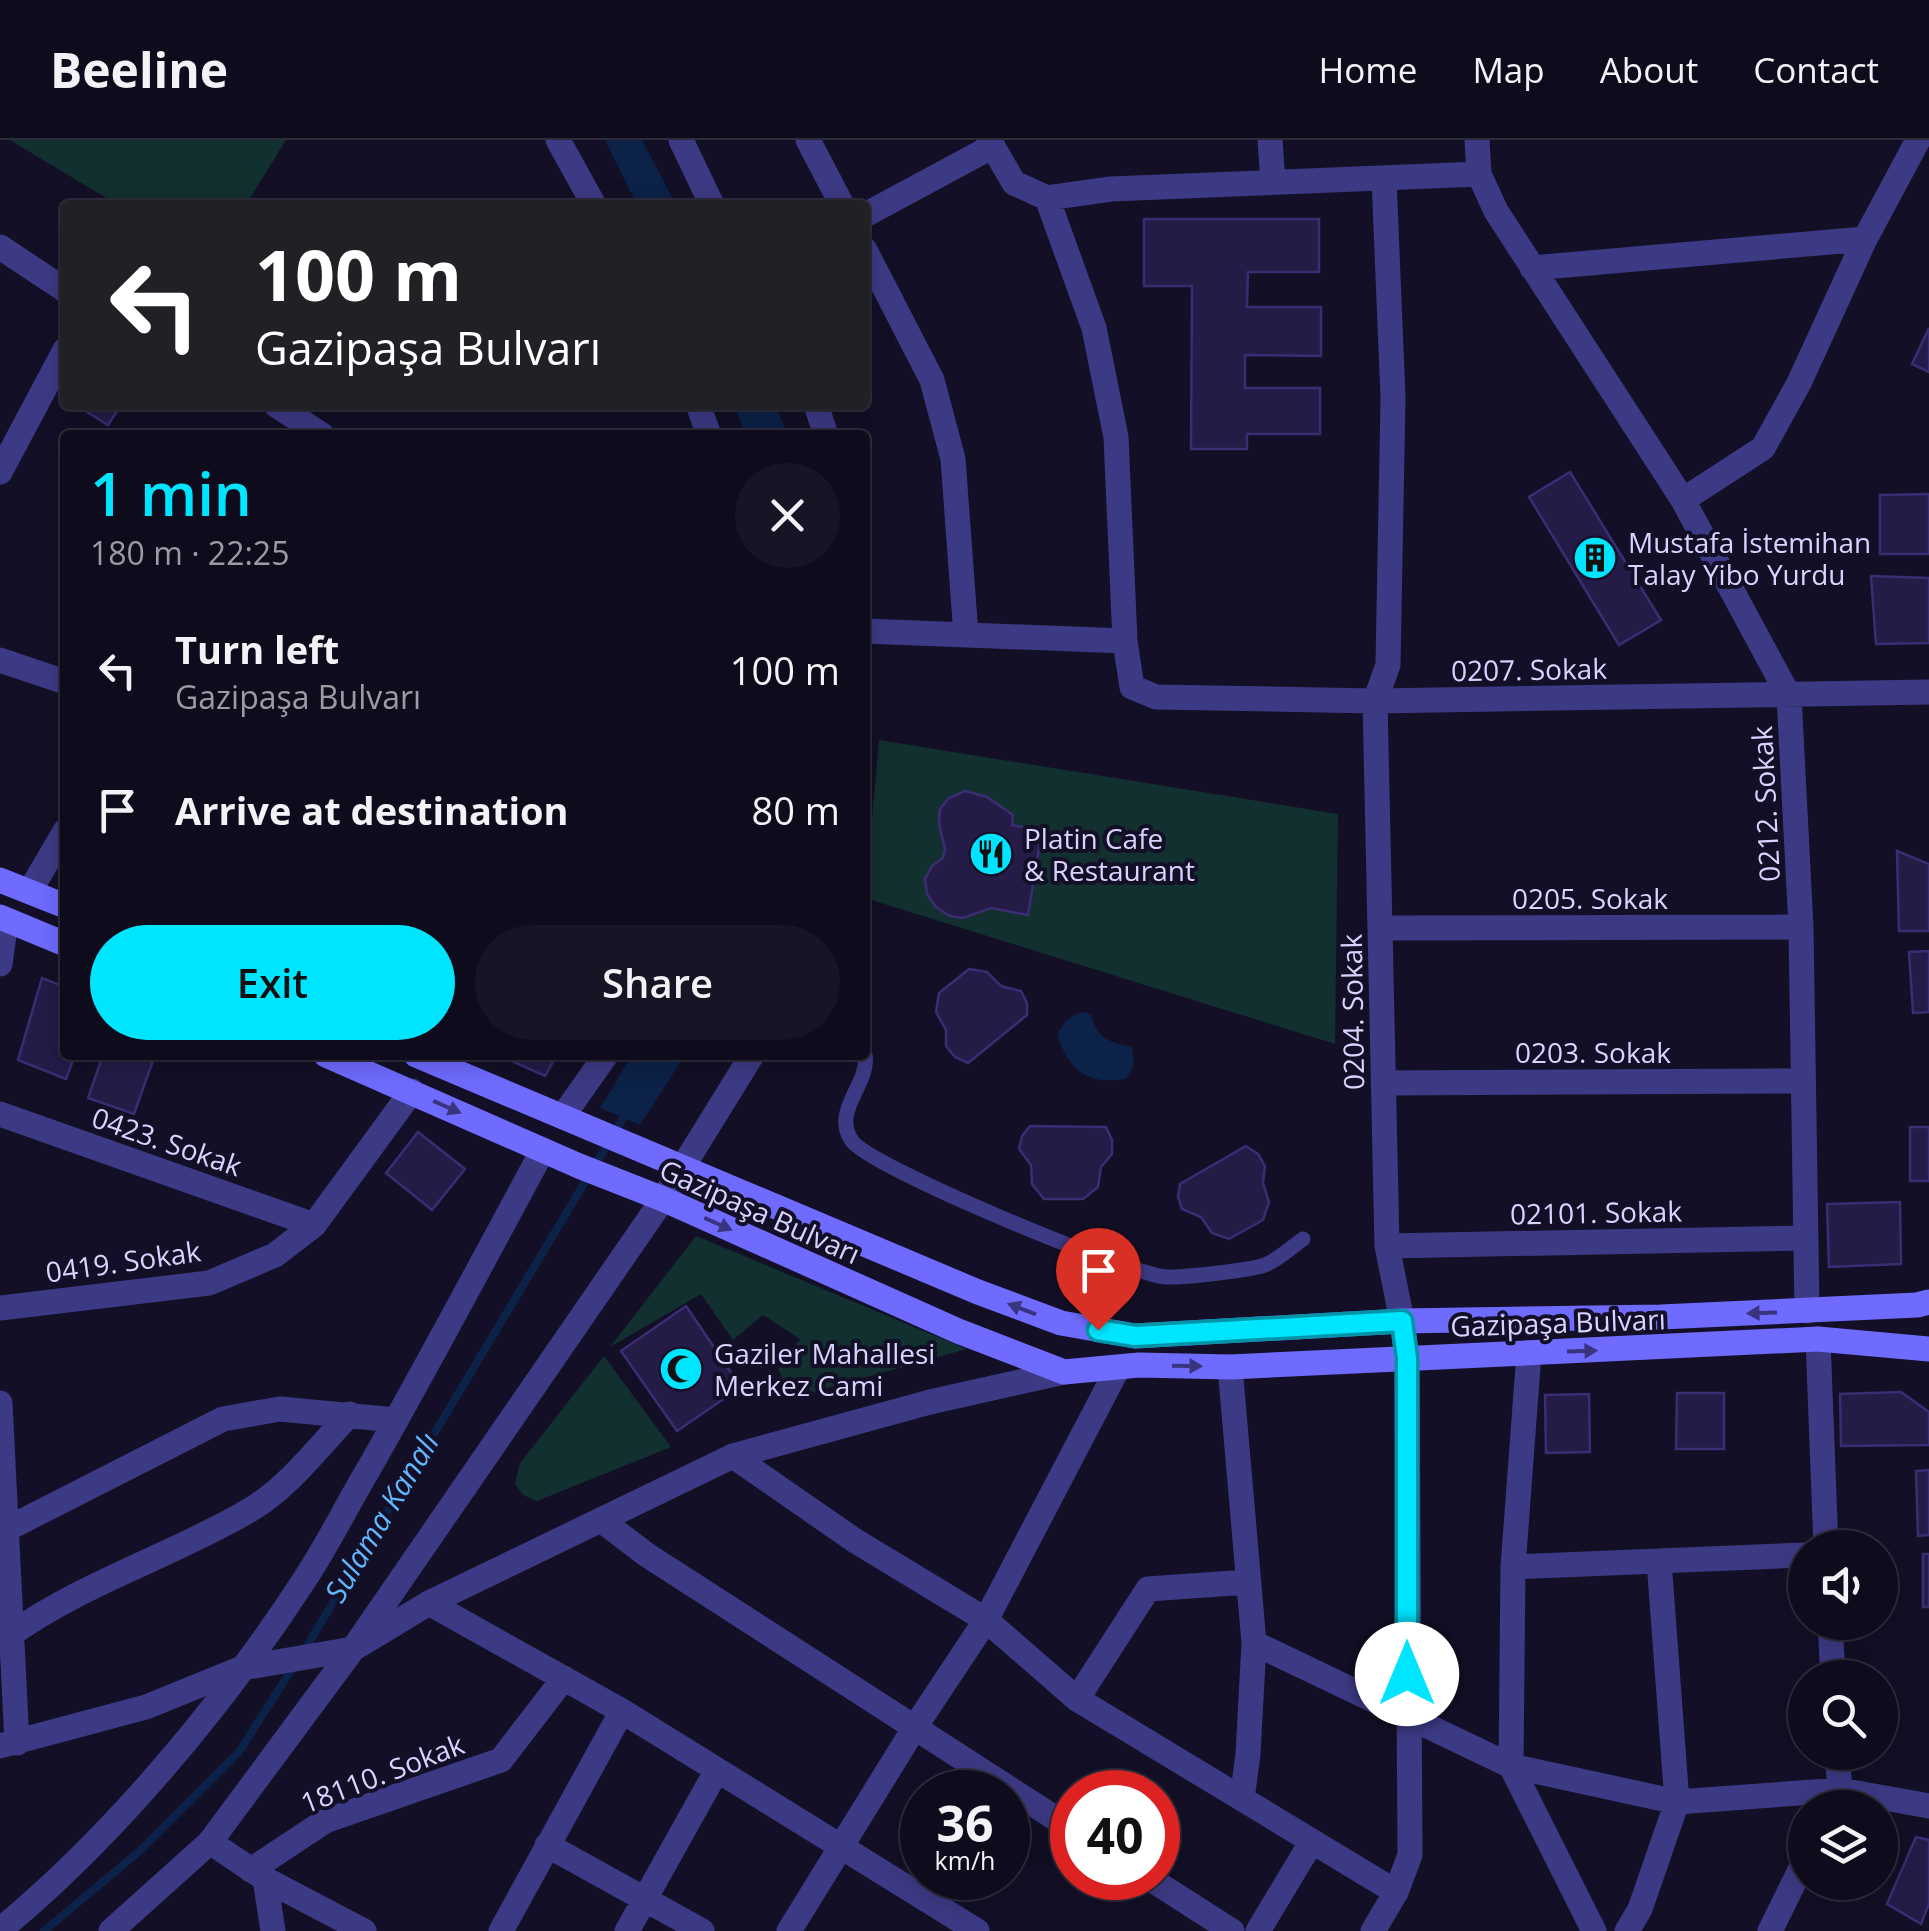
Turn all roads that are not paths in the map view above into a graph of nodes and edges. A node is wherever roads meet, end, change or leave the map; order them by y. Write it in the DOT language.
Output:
graph roads {
  1 [pos="558,140"];
  2 [pos="681,140"];
  3 [pos="808,140"];
  4 [pos="1270,140"];
  5 [pos="1477,140"];
  6 [pos="1918,140"];
  7 [pos="991,143"];
  8 [pos="1479,174"];
  9 [pos="1384,178"];
  10 [pos="1272,182"];
  11 [pos="1047,198"];
  12 [pos="591,200"];
  13 [pos="710,200"];
  14 [pos="839,200"];
  15 [pos="870,212"];
  16 [pos="1865,239"];
  17 [pos="0,247"];
  18 [pos="870,260"];
  19 [pos="1532,268"];
  20 [pos="60,287"];
  21 [pos="60,359"];
  22 [pos="282,410"];
  23 [pos="307,430"];
  24 [pos="0,472"];
  25 [pos="1683,500"];
  26 [pos="870,632"];
  27 [pos="966,635"];
  28 [pos="1125,641"];
  29 [pos="0,660"];
  30 [pos="60,680"];
  31 [pos="1929,692"];
  32 [pos="1790,696"];
  33 [pos="1375,701"];
  34 [pos="60,839"];
  35 [pos="0,880"];
  36 [pos="30,890"];
  37 [pos="60,904"];
  38 [pos="3,918"];
  39 [pos="1801,927"];
  40 [pos="1380,928"];
  41 [pos="60,942"];
  42 [pos="0,964"];
  43 [pos="338,1060"];
  44 [pos="445,1060"];
  45 [pos="603,1060"];
  46 [pos="749,1060"];
  47 [pos="866,1060"];
  48 [pos="1804,1081"];
  49 [pos="1384,1083"];
  50 [pos="412,1092"];
  51 [pos="0,1114"];
  52 [pos="573,1120"];
  53 [pos="542,1150"];
  54 [pos="681,1168"];
  55 [pos="664,1199"];
  56 [pos="314,1225"];
  57 [pos="1806,1238"];
  58 [pos="1303,1239"];
  59 [pos="1387,1246"];
  60 [pos="1929,1302"];
  61 [pos="0,1308"];
  62 [pos="1807,1311"];
  63 [pos="1402,1321"];
  64 [pos="1818,1339"];
  65 [pos="1929,1350"];
  66 [pos="1529,1353"];
  67 [pos="1407,1358"];
  68 [pos="1230,1367"];
  69 [pos="1118,1368"];
  70 [pos="1064,1372"];
  71 [pos="0,1402"];
  72 [pos="350,1414"];
  73 [pos="396,1420"];
  74 [pos="733,1456"];
  75 [pos="601,1520"];
  76 [pos="6,1530"];
  77 [pos="1825,1530"];
  78 [pos="1788,1556"];
  79 [pos="1659,1561"];
  80 [pos="1513,1567"];
  81 [pos="4,1573"];
  82 [pos="1248,1582"];
  83 [pos="429,1603"];
  84 [pos="986,1620"];
  85 [pos="1254,1643"];
  86 [pos="353,1649"];
  87 [pos="7,1651"];
  88 [pos="242,1668"];
  89 [pos="564,1678"];
  90 [pos="1077,1699"];
  91 [pos="622,1711"];
  92 [pos="1407,1714"];
  93 [pos="914,1727"];
  94 [pos="9,1744"];
  95 [pos="1511,1766"];
  96 [pos="717,1770"];
  97 [pos="1242,1799"];
  98 [pos="1788,1800"];
  99 [pos="1677,1802"];
  100 [pos="1898,1804"];
  101 [pos="1929,1806"];
  102 [pos="1050,1814"];
  103 [pos="1312,1841"];
  104 [pos="210,1842"];
  105 [pos="547,1845"];
  106 [pos="843,1847"];
  107 [pos="258,1875"];
  108 [pos="1396,1892"];
  109 [pos="1788,1894"];
  110 [pos="1180,1898"];
  111 [pos="645,1900"];
  112 [pos="0,1930"];
  113 [pos="112,1931"];
  114 [pos="273,1931"];
  115 [pos="364,1931"];
  116 [pos="501,1931"];
  117 [pos="628,1931"];
  118 [pos="702,1931"];
  119 [pos="789,1931"];
  120 [pos="977,1931"];
  121 [pos="1232,1931"];
  122 [pos="1258,1931"];
  123 [pos="1373,1931"];
  124 [pos="1594,1931"];
  125 [pos="1627,1931"];
  126 [pos="1770,1931"];
  1 -- 12 [label="street"];
  2 -- 13 [label="street"];
  3 -- 14 [label="street"];
  4 -- 10 [label="street"];
  5 -- 8 [label="street, 0212. Sokak"];
  6 -- 16 [label="street"];
  7 -- 11 [label="street"];
  7 -- 15 [label="street"];
  8 -- 9 [label="street"];
  8 -- 19 [label="street, 0212. Sokak"];
  9 -- 10 [label="street"];
  9 -- 33 [label="street, 0204. Sokak"];
  10 -- 11 [label="street"];
  11 -- 28 [label="street"];
  16 -- 19 [label="street"];
  16 -- 25 [label="street"];
  17 -- 20 [label="street"];
  18 -- 27 [label="street"];
  19 -- 25 [label="street, 0212. Sokak"];
  21 -- 24 [label="street"];
  22 -- 23 [label="street"];
  25 -- 32 [label="street, 0212. Sokak"];
  26 -- 27 [label="street"];
  27 -- 28 [label="street"];
  28 -- 33 [label="street, 0207. Sokak"];
  29 -- 30 [label="street"];
  31 -- 32 [label="street, 0207. Sokak"];
  32 -- 33 [label="street, 0207. Sokak"];
  32 -- 39 [label="street, 0212. Sokak"];
  33 -- 40 [label="street, 0204. Sokak"];
  34 -- 36 [label="street"];
  35 -- 36 [label="main road"];
  36 -- 37 [label="main road"];
  38 -- 41 [label="main road"];
  38 -- 42 [label="street"];
  39 -- 40 [label="street, 0205. Sokak"];
  39 -- 48 [label="street, 0212. Sokak"];
  40 -- 49 [label="street, 0204. Sokak"];
  43 -- 50 [label="main road"];
  44 -- 52 [label="main road"];
  45 -- 52 [label="street"];
  46 -- 54 [label="street"];
  47 -- 58 [label="lane"];
  48 -- 49 [label="street, 0203. Sokak"];
  48 -- 57 [label="street, 0212. Sokak"];
  49 -- 59 [label="street, 0204. Sokak"];
  50 -- 53 [label="main road, one-way"];
  50 -- 56 [label="street, 0419. Sokak"];
  51 -- 56 [label="street, 0423. Sokak"];
  52 -- 54 [label="main road, Gazipaşa Bulvarı"];
  53 -- 55 [label="main road, Gazipaşa Bulvarı"];
  53 -- 73 [label="street"];
  54 -- 55 [label="street"];
  63 -- 54 [label="main road, Gazipaşa Bulvarı, one-way"];
  55 -- 70 [label="main road, Gazipaşa Bulvarı, one-way"];
  55 -- 86 [label="street"];
  56 -- 61 [label="street, 0419. Sokak"];
  57 -- 59 [label="street, 02101. Sokak"];
  57 -- 62 [label="street, 0212. Sokak"];
  59 -- 63 [label="street, 0204. Sokak"];
  60 -- 62 [label="main road, Gazipaşa Bulvarı"];
  62 -- 63 [label="main road, Gazipaşa Bulvarı, one-way"];
  63 -- 67 [label="street, 0204. Sokak"];
  64 -- 65 [label="main road, Gazipaşa Bulvarı"];
  66 -- 64 [label="main road, Gazipaşa Bulvarı, one-way"];
  64 -- 77 [label="street"];
  66 -- 67 [label="main road, Gazipaşa Bulvarı"];
  66 -- 80 [label="street"];
  67 -- 68 [label="main road, Gazipaşa Bulvarı"];
  67 -- 92 [label="street, 0204. Sokak"];
  69 -- 68 [label="main road, Gazipaşa Bulvarı, one-way"];
  68 -- 82 [label="street"];
  69 -- 70 [label="main road, Gazipaşa Bulvarı"];
  69 -- 84 [label="street"];
  70 -- 74 [label="street"];
  71 -- 76 [label="street"];
  72 -- 73 [label="street"];
  72 -- 76 [label="street"];
  72 -- 87 [label="street"];
  73 -- 88 [label="street"];
  74 -- 75 [label="street"];
  74 -- 84 [label="street"];
  75 -- 83 [label="street"];
  75 -- 93 [label="street"];
  76 -- 81 [label="street"];
  78 -- 79 [label="street"];
  79 -- 80 [label="street"];
  79 -- 99 [label="street"];
  80 -- 95 [label="street"];
  81 -- 87 [label="street"];
  82 -- 85 [label="street"];
  82 -- 90 [label="street"];
  83 -- 86 [label="street"];
  83 -- 89 [label="street"];
  84 -- 90 [label="street"];
  84 -- 93 [label="street"];
  85 -- 92 [label="street"];
  85 -- 97 [label="street"];
  86 -- 88 [label="street"];
  86 -- 104 [label="street"];
  87 -- 94 [label="street"];
  88 -- 94 [label="street"];
  88 -- 112 [label="street"];
  89 -- 91 [label="street"];
  89 -- 107 [label="street, 18110. Sokak"];
  90 -- 97 [label="street"];
  91 -- 96 [label="street"];
  91 -- 105 [label="street"];
  92 -- 95 [label="street"];
  92 -- 108 [label="street, 0204. Sokak"];
  93 -- 102 [label="street"];
  93 -- 106 [label="street"];
  95 -- 99 [label="street"];
  95 -- 124 [label="street"];
  96 -- 106 [label="street"];
  96 -- 111 [label="street"];
  97 -- 103 [label="street"];
  98 -- 99 [label="street"];
  99 -- 125 [label="street"];
  100 -- 101 [label="street"];
  103 -- 108 [label="street"];
  103 -- 122 [label="street"];
  104 -- 107 [label="street"];
  104 -- 113 [label="street"];
  105 -- 111 [label="street"];
  105 -- 116 [label="street"];
  106 -- 119 [label="street"];
  106 -- 120 [label="street"];
  107 -- 114 [label="street"];
  107 -- 115 [label="street"];
  108 -- 123 [label="street, 0204. Sokak"];
  109 -- 126 [label="street"];
  110 -- 121 [label="street"];
  111 -- 117 [label="street"];
  111 -- 118 [label="street"];
}
